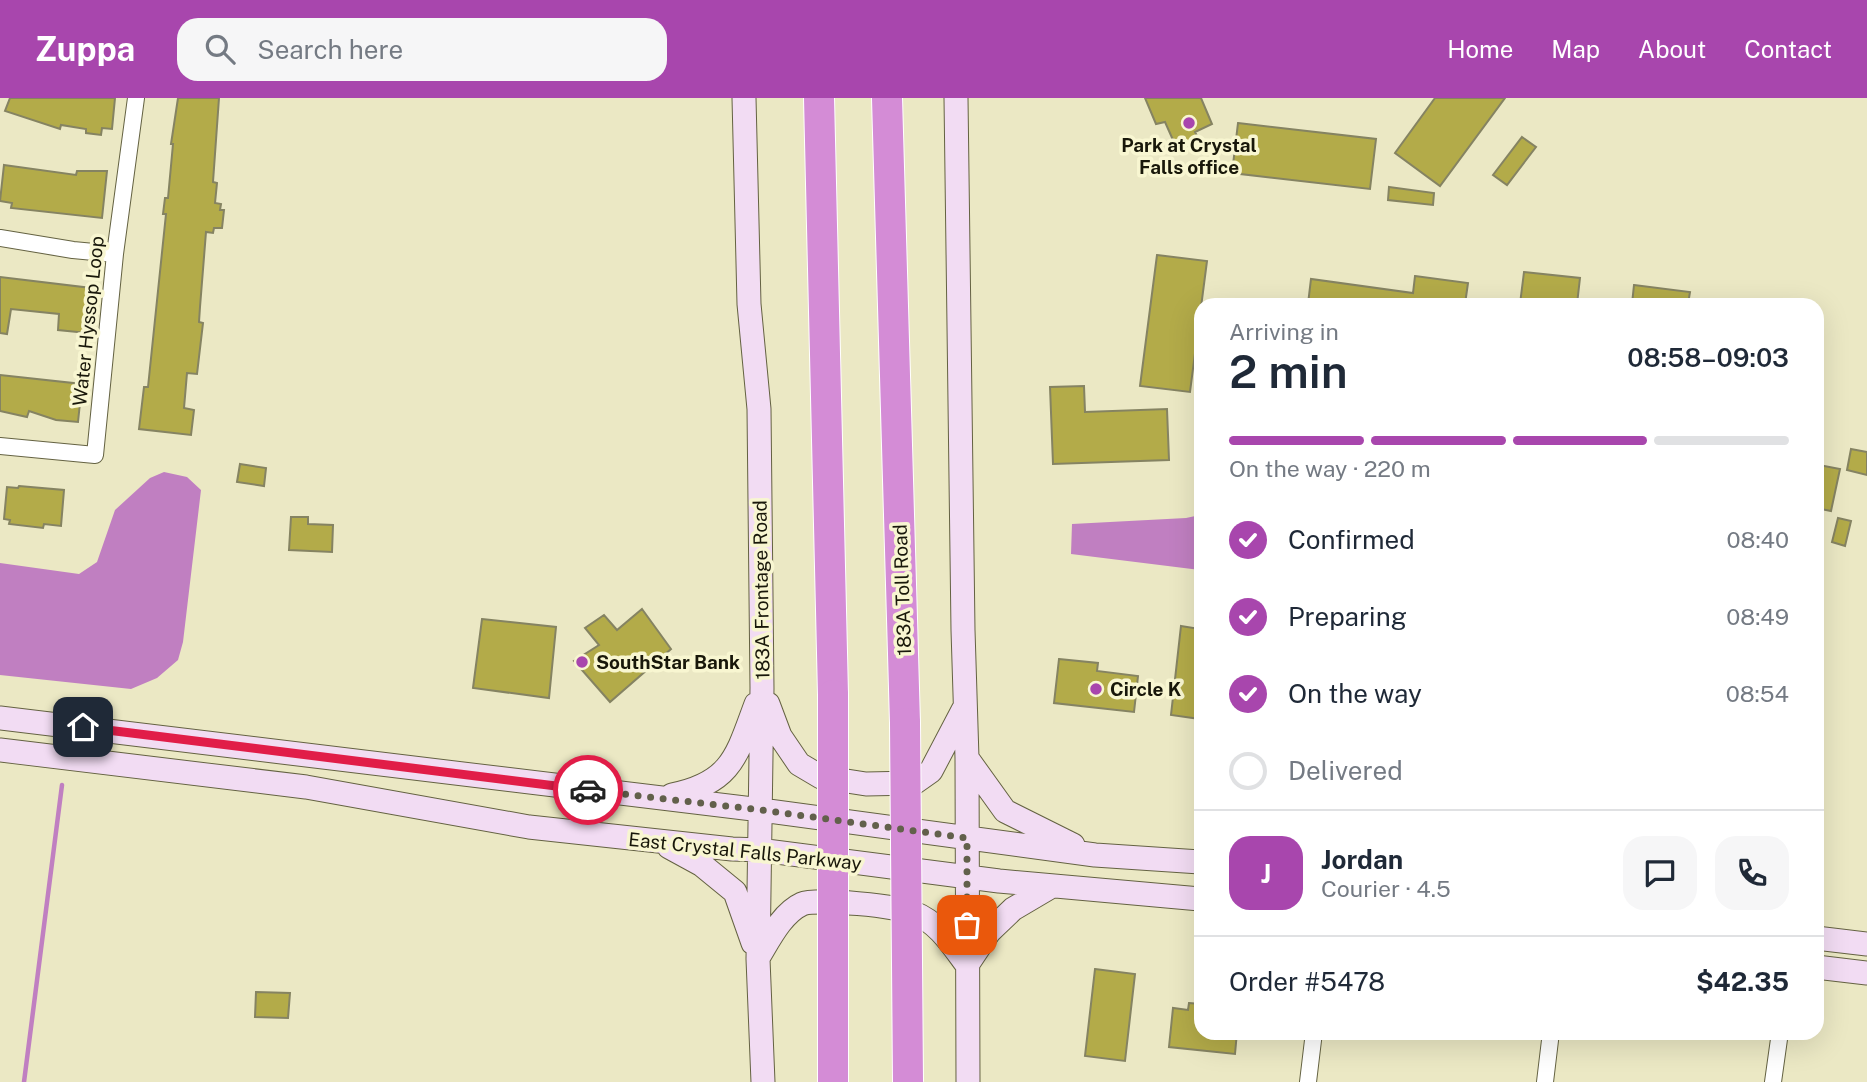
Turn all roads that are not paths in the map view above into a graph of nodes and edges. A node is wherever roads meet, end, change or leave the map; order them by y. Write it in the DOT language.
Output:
graph roads {
  1 [pos="136,98"];
  2 [pos="744,98"];
  3 [pos="819,98"];
  4 [pos="887,98"];
  5 [pos="956,98"];
  6 [pos="0,238"];
  7 [pos="115,254"];
  8 [pos="0,446"];
  9 [pos="762,688"];
  10 [pos="965,705"];
  11 [pos="0,718"];
  12 [pos="0,750"];
  13 [pos="967,758"];
  14 [pos="426,770"];
  15 [pos="655,798"];
  16 [pos="421,806"];
  17 [pos="761,810"];
  18 [pos="967,838"];
  19 [pos="658,842"];
  20 [pos="760,850"];
  21 [pos="1095,855"];
  22 [pos="1194,862"];
  23 [pos="967,877"];
  24 [pos="1052,887"];
  25 [pos="1194,899"];
  26 [pos="1824,939"];
  27 [pos="1867,944"];
  28 [pos="758,959"];
  29 [pos="967,965"];
  30 [pos="1824,968"];
  31 [pos="1867,974"];
  32 [pos="1313,1040"];
  33 [pos="1550,1040"];
  34 [pos="1779,1040"];
  35 [pos="763,1082"];
  36 [pos="833,1082"];
  37 [pos="908,1082"];
  38 [pos="968,1082"];
  39 [pos="1308,1082"];
  40 [pos="1545,1082"];
  41 [pos="1773,1082"];
  1 -- 7 [label="street, Water Hyssop Loop"];
  2 -- 9 [label="main road, 183A Frontage Road"];
  3 -- 36 [label="highway, bridge"];
  4 -- 37 [label="highway, 183A Toll Road, bridge"];
  5 -- 10 [label="main road"];
  6 -- 7 [label="street"];
  7 -- 8 [label="street, Water Hyssop Loop"];
  9 -- 10 [label="main road"];
  9 -- 15 [label="main road"];
  9 -- 17 [label="main road, 183A Frontage Road"];
  10 -- 13 [label="main road"];
  11 -- 14 [label="main road, East Crystal Falls Parkway"];
  12 -- 16 [label="main road, East Crystal Falls Parkway"];
  13 -- 18 [label="main road"];
  13 -- 21 [label="main road"];
  14 -- 15 [label="main road, East Crystal Falls Parkway"];
  14 -- 16 [label="main road"];
  15 -- 17 [label="main road, East Crystal Falls Parkway"];
  16 -- 19 [label="main road, East Crystal Falls Parkway"];
  17 -- 18 [label="main road, East Crystal Falls Parkway"];
  17 -- 20 [label="main road, 183A Frontage Road"];
  18 -- 21 [label="main road, East Crystal Falls Parkway"];
  18 -- 23 [label="main road"];
  19 -- 20 [label="main road, East Crystal Falls Parkway"];
  19 -- 28 [label="main road"];
  20 -- 23 [label="main road, East Crystal Falls Parkway"];
  20 -- 28 [label="main road, 183A Frontage Road"];
  21 -- 22 [label="main road, East Crystal Falls Parkway"];
  23 -- 24 [label="main road, East Crystal Falls Parkway"];
  23 -- 29 [label="main road"];
  24 -- 25 [label="main road, East Crystal Falls Parkway"];
  24 -- 29 [label="main road"];
  26 -- 27 [label="main road"];
  28 -- 29 [label="main road"];
  28 -- 35 [label="main road, 183A Frontage Road"];
  29 -- 38 [label="main road"];
  30 -- 31 [label="main road"];
  32 -- 39 [label="street"];
  33 -- 40 [label="street"];
  34 -- 41 [label="street"];
}
